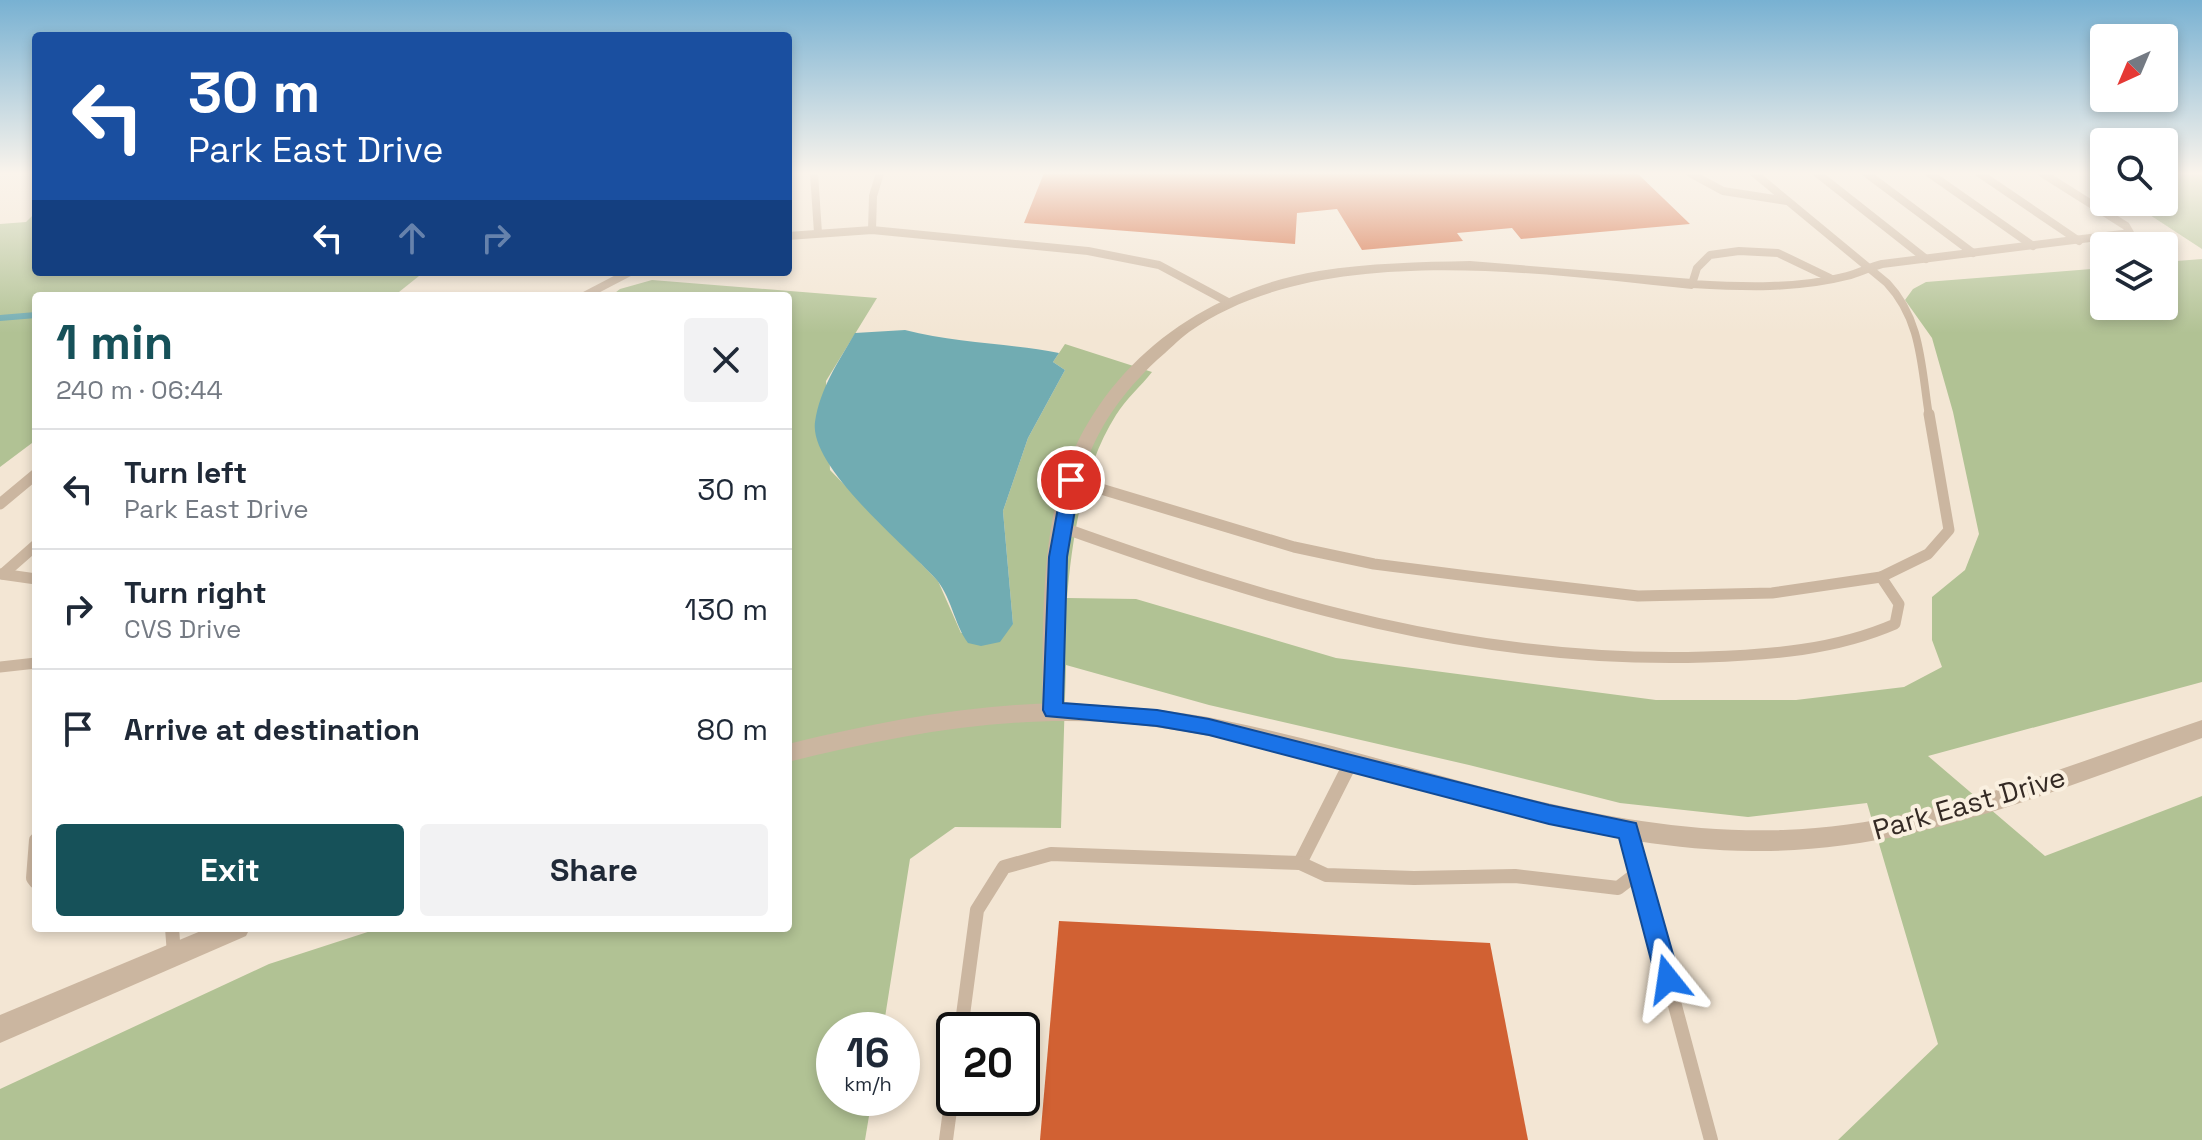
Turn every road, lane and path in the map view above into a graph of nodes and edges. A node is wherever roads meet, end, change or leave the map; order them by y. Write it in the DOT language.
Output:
graph roads {
  1 [pos="818,226"];
  2 [pos="872,226"];
  3 [pos="1817,226"];
  4 [pos="1884,226"];
  5 [pos="1937,226"];
  6 [pos="2005,226"];
  7 [pos="2057,226"];
  8 [pos="2121,226"];
  9 [pos="872,230"];
  10 [pos="818,233"];
  11 [pos="792,236"];
  12 [pos="2079,241"];
  13 [pos="2033,246"];
  14 [pos="1973,253"];
  15 [pos="1926,259"];
  16 [pos="1865,266"];
  17 [pos="622,276"];
  18 [pos="1830,278"];
  19 [pos="1692,284"];
  20 [pos="592,292"];
  21 [pos="1228,302"];
  22 [pos="32,477"];
  23 [pos="1071,480"];
  24 [pos="0,504"];
  25 [pos="1061,527"];
  26 [pos="32,548"];
  27 [pos="1,574"];
  28 [pos="1881,577"];
  29 [pos="32,578"];
  30 [pos="32,663"];
  31 [pos="0,667"];
  32 [pos="1053,710"];
  33 [pos="2202,729"];
  34 [pos="792,752"];
  35 [pos="1351,762"];
  36 [pos="1628,830"];
  37 [pos="1300,863"];
  38 [pos="1639,872"];
  39 [pos="219,932"];
  40 [pos="173,942"];
  41 [pos="963,1012"];
  42 [pos="0,1029"];
  43 [pos="949,1116"];
  44 [pos="946,1140"];
  45 [pos="1711,1140"];
  1 -- 10 [label="lane"];
  2 -- 9 [label="lane"];
  3 -- 16 [label="lane"];
  4 -- 15 [label="lane"];
  5 -- 14 [label="lane"];
  6 -- 13 [label="lane"];
  7 -- 12 [label="lane"];
  8 -- 12 [label="lane"];
  9 -- 10 [label="lane"];
  9 -- 21 [label="lane"];
  10 -- 11 [label="lane"];
  12 -- 13 [label="lane"];
  13 -- 14 [label="lane"];
  14 -- 15 [label="lane"];
  15 -- 16 [label="lane"];
  16 -- 18 [label="lane"];
  16 -- 28 [label="lane"];
  17 -- 20 [label="lane"];
  18 -- 19 [label="lane"];
  18 -- 19 [label="lane"];
  19 -- 21 [label="street"];
  21 -- 23 [label="street"];
  22 -- 24 [label="lane"];
  23 -- 25 [label="street"];
  23 -- 28 [label="lane"];
  25 -- 28 [label="lane"];
  25 -- 32 [label="street"];
  26 -- 27 [label="lane"];
  27 -- 29 [label="lane"];
  30 -- 31 [label="lane"];
  32 -- 34 [label="street, Park East Drive"];
  32 -- 35 [label="street, Park East Drive"];
  33 -- 36 [label="street, Park East Drive"];
  35 -- 36 [label="street, Park East Drive"];
  35 -- 37 [label="lane"];
  36 -- 38 [label="lane"];
  37 -- 38 [label="lane"];
  37 -- 41 [label="lane"];
  38 -- 45 [label="lane"];
  39 -- 40 [label="street"];
  40 -- 42 [label="street"];
  43 -- 44 [label="lane"];
}
